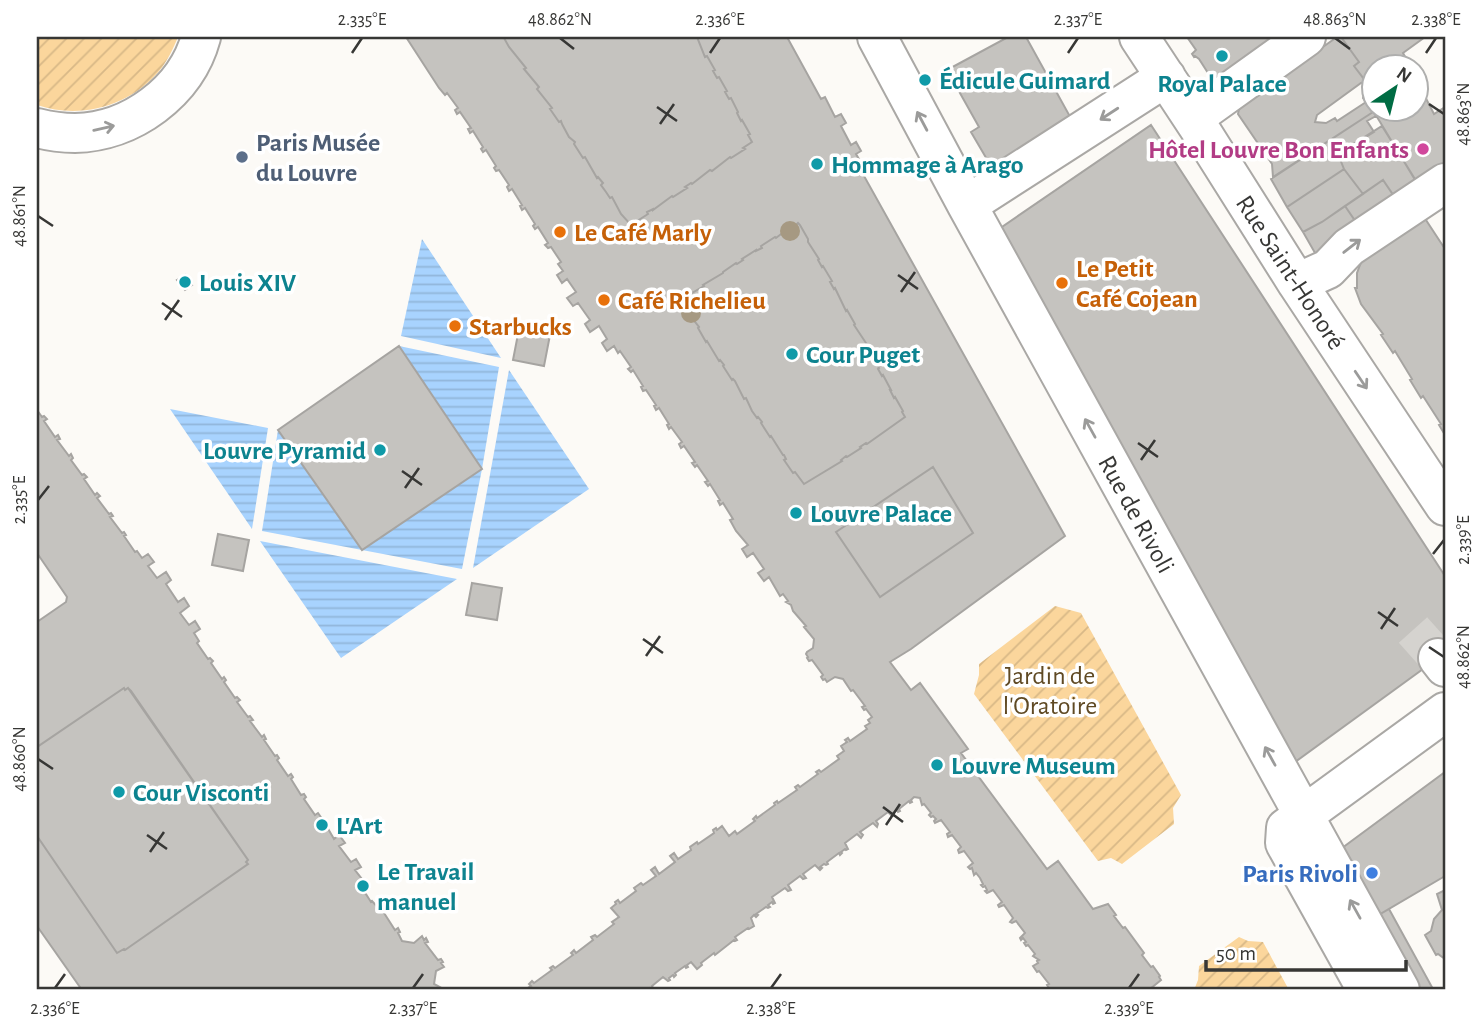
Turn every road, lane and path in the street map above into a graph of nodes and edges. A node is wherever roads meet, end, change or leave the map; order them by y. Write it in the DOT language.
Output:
graph roads {
  1 [pos="201,37"];
  2 [pos="877,37"];
  3 [pos="1139,37"];
  4 [pos="1306,37"];
  5 [pos="1166,77"];
  6 [pos="1193,118"];
  7 [pos="37,128"];
  8 [pos="1445,183"];
  9 [pos="967,205"];
  10 [pos="1297,284"];
  11 [pos="1445,506"];
  12 [pos="1445,712"];
  13 [pos="1295,822"];
  14 [pos="1367,990"];
  15 [pos="1399,990"];
  7 -- 1 [label="street, one-way"];
  9 -- 2 [label="street, Rue de Rivoli, one-way"];
  3 -- 5 [label="street, Rue Saint-Honoré"];
  4 -- 6 [label="street"];
  5 -- 6 [label="street, Rue Saint-Honoré"];
  5 -- 9 [label="street, one-way"];
  6 -- 10 [label="street, Rue Saint-Honoré"];
  10 -- 8 [label="street, one-way"];
  13 -- 9 [label="street, Rue de Rivoli, one-way"];
  10 -- 11 [label="street, Rue Saint-Honoré, one-way"];
  12 -- 13 [label="street"];
  13 -- 14 [label="street, Rue de Rivoli"];
  15 -- 13 [label="street, Rue de Rivoli, one-way"];
}
